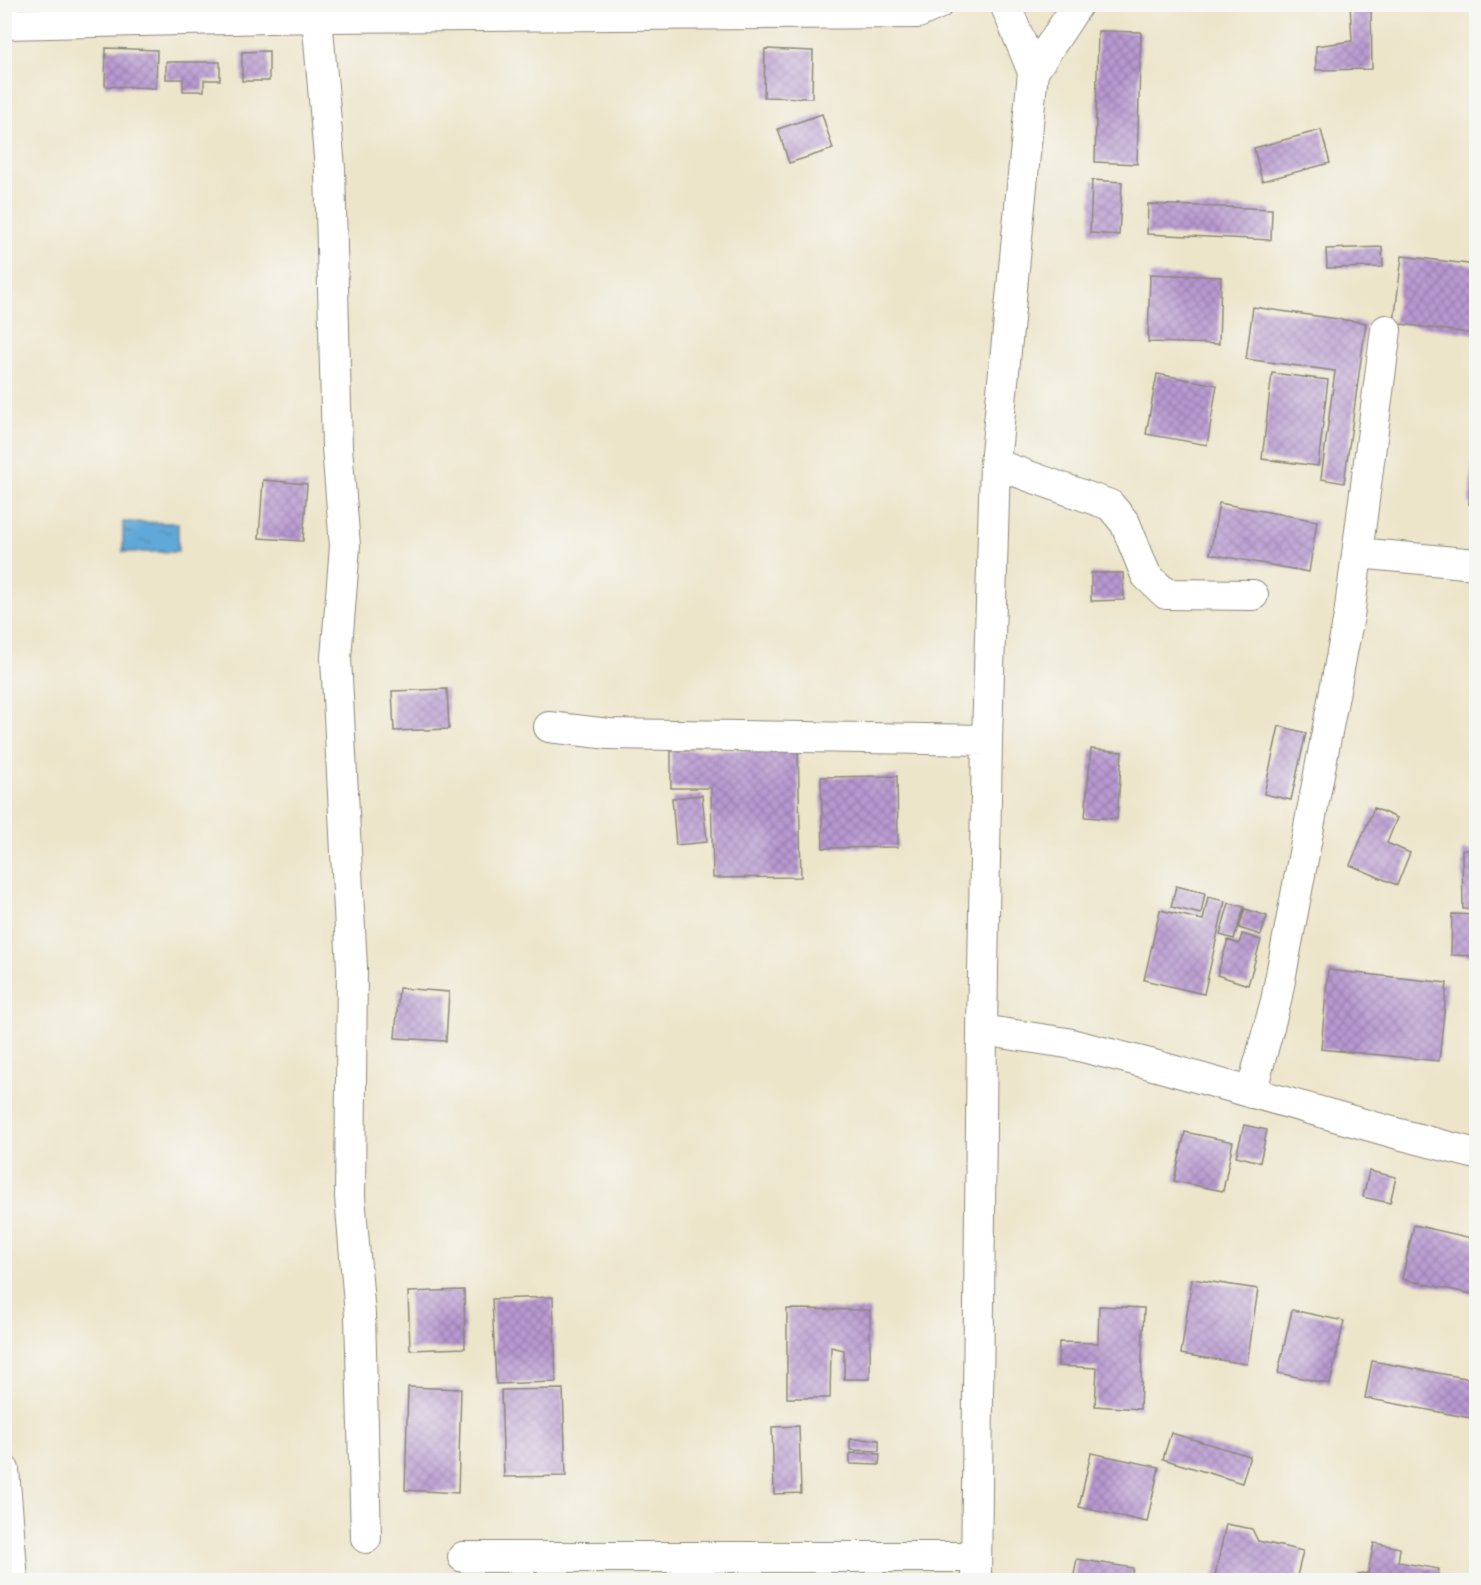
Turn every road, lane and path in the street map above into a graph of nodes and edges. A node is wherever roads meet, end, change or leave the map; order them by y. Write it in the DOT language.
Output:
graph roads {
  1 [pos="938,4"];
  2 [pos="1005,4"];
  3 [pos="1078,4"];
  4 [pos="317,17"];
  5 [pos="4,24"];
  6 [pos="1033,72"];
  7 [pos="1386,330"];
  8 [pos="995,464"];
  9 [pos="1357,554"];
  10 [pos="1476,564"];
  11 [pos="1253,595"];
  12 [pos="549,727"];
  13 [pos="987,740"];
  14 [pos="982,1030"];
  15 [pos="1251,1093"];
  16 [pos="1475,1148"];
  17 [pos="4,1470"];
  18 [pos="366,1538"];
  19 [pos="463,1557"];
  20 [pos="976,1569"];
  21 [pos="13,1581"];
  1 -- 4 [label="street"];
  2 -- 6 [label="street"];
  3 -- 6 [label="street"];
  4 -- 5 [label="street"];
  4 -- 18 [label="street"];
  6 -- 8 [label="street"];
  7 -- 9 [label="street"];
  8 -- 11 [label="street"];
  8 -- 13 [label="street"];
  9 -- 10 [label="street"];
  9 -- 15 [label="street"];
  12 -- 13 [label="street"];
  13 -- 14 [label="street"];
  14 -- 15 [label="street"];
  14 -- 20 [label="street"];
  15 -- 16 [label="street"];
  17 -- 21 [label="street"];
  19 -- 20 [label="street"];
}
